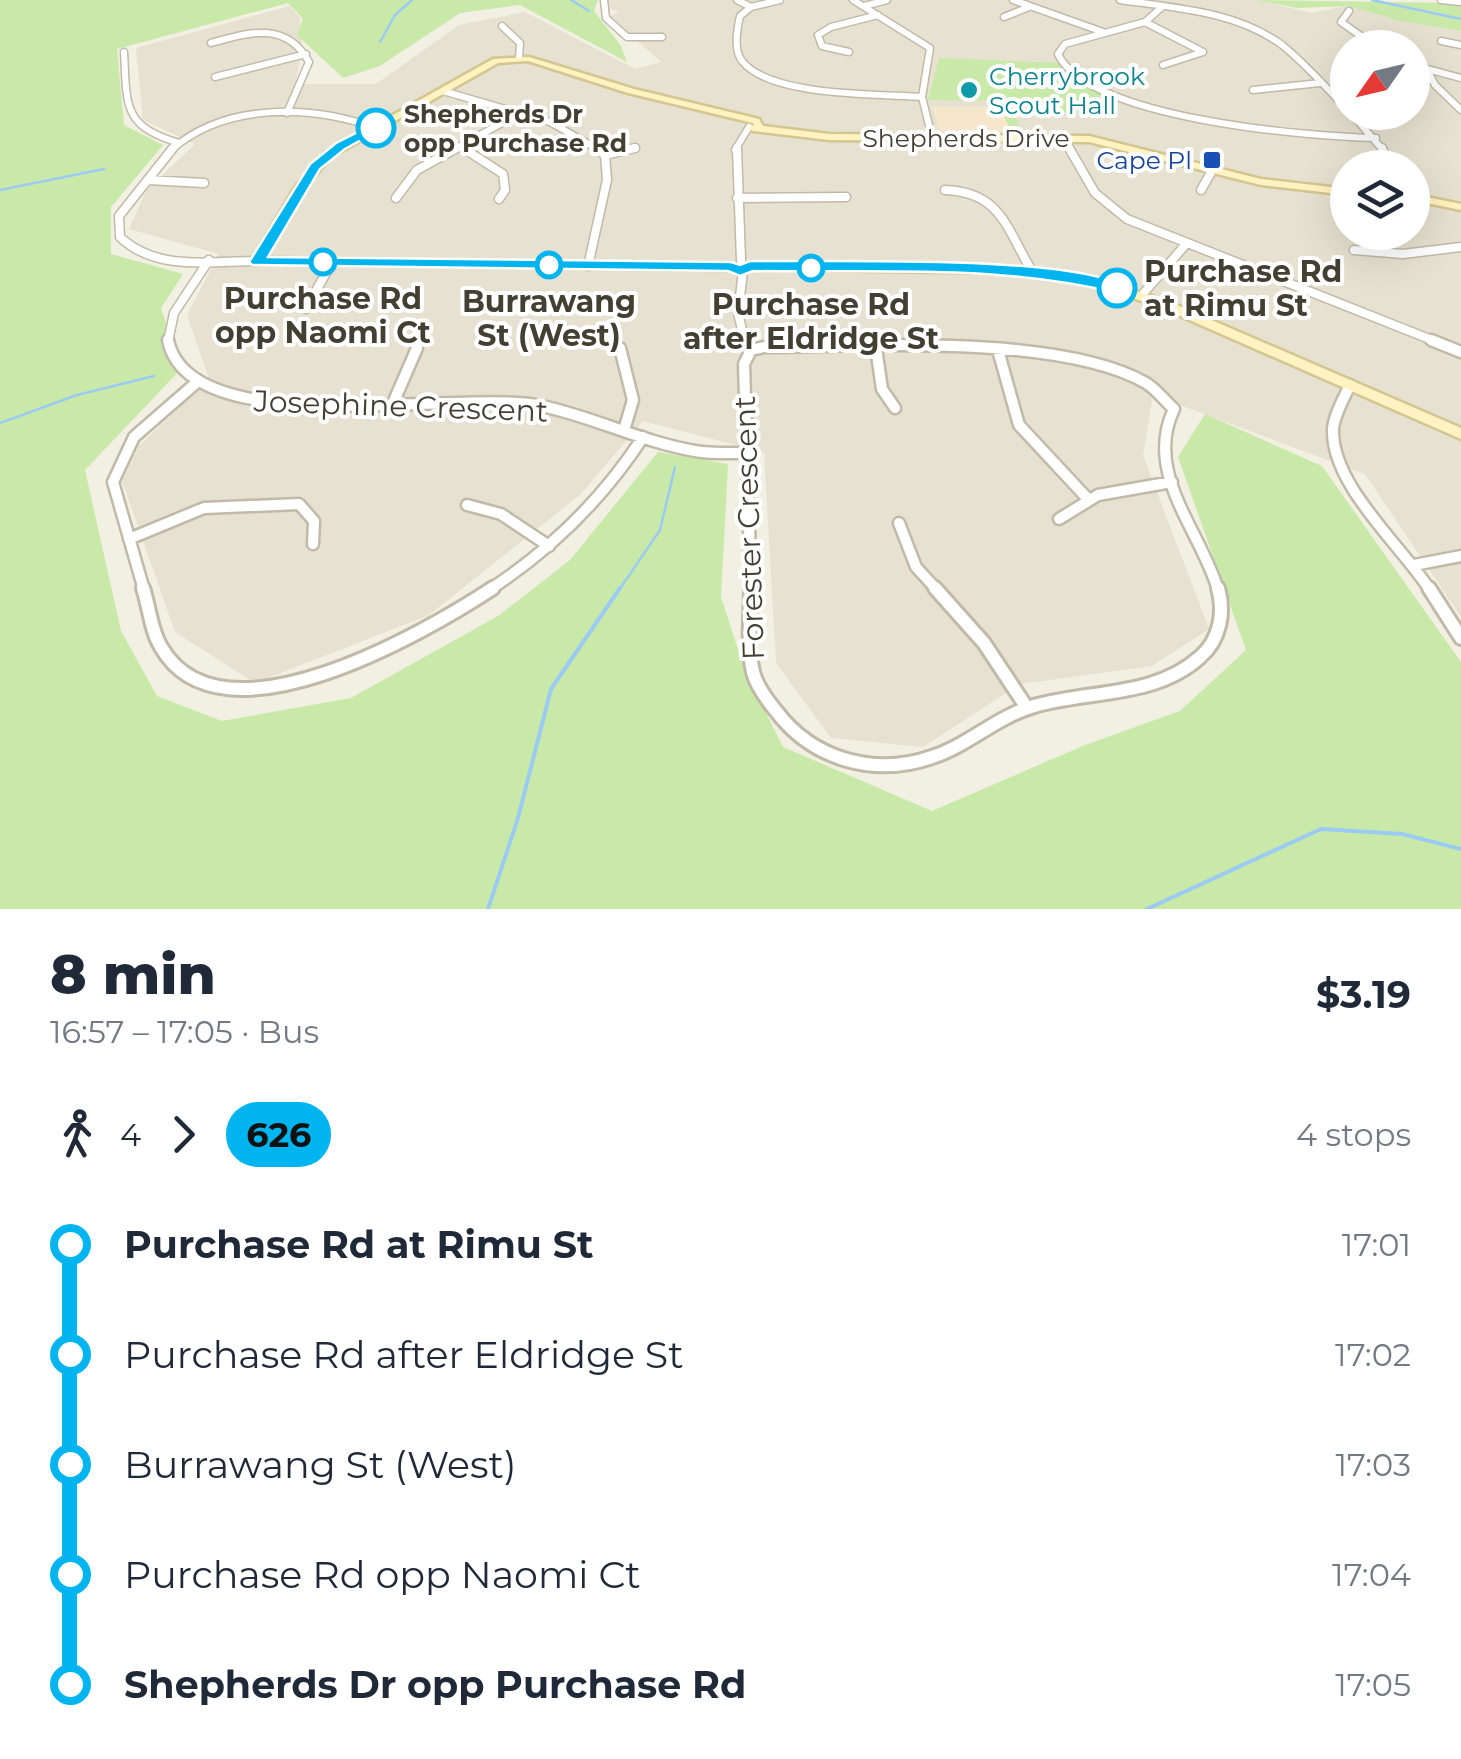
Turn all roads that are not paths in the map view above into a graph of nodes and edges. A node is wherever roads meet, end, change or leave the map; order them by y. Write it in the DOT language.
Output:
graph roads {
  1 [pos="604,0"];
  2 [pos="737,0"];
  3 [pos="780,0"];
  4 [pos="853,0"];
  5 [pos="887,0"];
  6 [pos="1013,0"];
  7 [pos="1120,0"];
  8 [pos="1441,0"];
  9 [pos="1461,2"];
  10 [pos="863,6"];
  11 [pos="1030,6"];
  12 [pos="751,7"];
  13 [pos="1162,8"];
  14 [pos="1348,10"];
  15 [pos="879,15"];
  16 [pos="1004,17"];
  17 [pos="1145,22"];
  18 [pos="502,26"];
  19 [pos="1352,30"];
  20 [pos="1104,32"];
  21 [pos="662,37"];
  22 [pos="1440,41"];
  23 [pos="210,43"];
  24 [pos="1461,45"];
  25 [pos="124,52"];
  26 [pos="849,52"];
  27 [pos="306,54"];
  28 [pos="519,58"];
  29 [pos="1163,65"];
  30 [pos="1430,71"];
  31 [pos="214,76"];
  32 [pos="1430,76"];
  33 [pos="1461,78"];
  34 [pos="1320,83"];
  35 [pos="442,90"];
  36 [pos="1254,90"];
  37 [pos="1330,93"];
  38 [pos="922,97"];
  39 [pos="1461,110"];
  40 [pos="287,113"];
  41 [pos="520,113"];
  42 [pos="752,125"];
  43 [pos="376,128"];
  44 [pos="1368,130"];
  45 [pos="932,137"];
  46 [pos="1062,137"];
  47 [pos="1376,138"];
  48 [pos="179,143"];
  49 [pos="462,147"];
  50 [pos="635,148"];
  51 [pos="1381,150"];
  52 [pos="604,154"];
  53 [pos="1213,169"];
  54 [pos="148,180"];
  55 [pos="204,183"];
  56 [pos="945,190"];
  57 [pos="1201,190"];
  58 [pos="1330,190"];
  59 [pos="846,197"];
  60 [pos="396,198"];
  61 [pos="737,198"];
  62 [pos="499,199"];
  63 [pos="1430,200"];
  64 [pos="1460,208"];
  65 [pos="1186,244"];
  66 [pos="1461,247"];
  67 [pos="1354,250"];
  68 [pos="209,260"];
  69 [pos="257,262"];
  70 [pos="332,262"];
  71 [pos="588,266"];
  72 [pos="741,266"];
  73 [pos="1032,270"];
  74 [pos="1142,295"];
  75 [pos="306,309"];
  76 [pos="416,348"];
  77 [pos="620,348"];
  78 [pos="876,348"];
  79 [pos="751,350"];
  80 [pos="998,350"];
  81 [pos="1461,352"];
  82 [pos="196,383"];
  83 [pos="1350,385"];
  84 [pos="394,402"];
  85 [pos="895,408"];
  86 [pos="624,430"];
  87 [pos="1461,434"];
  88 [pos="643,437"];
  89 [pos="748,454"];
  90 [pos="1172,482"];
  91 [pos="1087,498"];
  92 [pos="467,505"];
  93 [pos="1060,518"];
  94 [pos="899,522"];
  95 [pos="129,539"];
  96 [pos="313,544"];
  97 [pos="550,546"];
  98 [pos="1461,556"];
  99 [pos="1414,565"];
  100 [pos="1461,638"];
  101 [pos="1026,708"];
  1 -- 21 [label="street"];
  2 -- 12 [label="street"];
  3 -- 12 [label="street"];
  4 -- 10 [label="street"];
  5 -- 10 [label="street"];
  6 -- 11 [label="street"];
  7 -- 13 [label="street"];
  8 -- 9 [label="street"];
  10 -- 15 [label="street"];
  11 -- 16 [label="street"];
  11 -- 20 [label="street"];
  12 -- 38 [label="street"];
  13 -- 17 [label="street"];
  13 -- 34 [label="street"];
  14 -- 19 [label="street"];
  15 -- 26 [label="street"];
  15 -- 38 [label="street"];
  17 -- 20 [label="street"];
  17 -- 29 [label="street"];
  18 -- 28 [label="street"];
  20 -- 47 [label="street"];
  22 -- 24 [label="street"];
  23 -- 27 [label="street"];
  25 -- 48 [label="street"];
  27 -- 31 [label="street"];
  27 -- 40 [label="street"];
  28 -- 35 [label="main road"];
  28 -- 42 [label="main road, Shepherds Drive"];
  30 -- 33 [label="street"];
  32 -- 39 [label="street"];
  34 -- 36 [label="street"];
  34 -- 37 [label="street"];
  35 -- 41 [label="street"];
  35 -- 43 [label="main road"];
  38 -- 45 [label="street"];
  40 -- 43 [label="street"];
  40 -- 48 [label="street"];
  41 -- 49 [label="street"];
  41 -- 52 [label="street"];
  42 -- 45 [label="main road, Shepherds Drive"];
  42 -- 61 [label="street, Forester Crescent"];
  43 -- 69 [label="main road"];
  44 -- 47 [label="street"];
  45 -- 46 [label="main road, Shepherds Drive"];
  46 -- 53 [label="main road, Shepherds Drive"];
  46 -- 65 [label="street"];
  47 -- 51 [label="street"];
  48 -- 54 [label="street"];
  49 -- 60 [label="street"];
  49 -- 62 [label="street"];
  50 -- 52 [label="street"];
  52 -- 71 [label="street"];
  53 -- 57 [label="street"];
  53 -- 58 [label="main road, Shepherds Drive"];
  54 -- 55 [label="street"];
  54 -- 68 [label="street"];
  56 -- 73 [label="street"];
  59 -- 61 [label="street"];
  61 -- 72 [label="street, Forester Crescent"];
  63 -- 64 [label="main road"];
  65 -- 74 [label="street"];
  65 -- 81 [label="street"];
  66 -- 67 [label="street"];
  68 -- 69 [label="street"];
  68 -- 82 [label="street"];
  69 -- 70 [label="main road"];
  70 -- 71 [label="main road"];
  70 -- 75 [label="street"];
  71 -- 72 [label="main road"];
  72 -- 73 [label="main road"];
  72 -- 79 [label="street, Forester Crescent"];
  73 -- 74 [label="main road"];
  74 -- 83 [label="main road"];
  76 -- 84 [label="street"];
  77 -- 86 [label="street"];
  78 -- 79 [label="street"];
  78 -- 80 [label="street"];
  78 -- 85 [label="street"];
  79 -- 89 [label="street, Forester Crescent"];
  80 -- 90 [label="street, Forester Crescent"];
  80 -- 91 [label="street"];
  82 -- 84 [label="street, Josephine Crescent"];
  82 -- 95 [label="street"];
  83 -- 87 [label="main road"];
  83 -- 99 [label="street"];
  84 -- 86 [label="street, Josephine Crescent"];
  86 -- 88 [label="street, Josephine Crescent"];
  88 -- 89 [label="street, Josephine Crescent"];
  88 -- 97 [label="street"];
  89 -- 101 [label="street, Forester Crescent"];
  90 -- 91 [label="street"];
  90 -- 101 [label="street, Forester Crescent"];
  91 -- 93 [label="street"];
  92 -- 97 [label="street"];
  94 -- 101 [label="street"];
  95 -- 96 [label="street"];
  95 -- 97 [label="street"];
  98 -- 99 [label="street"];
  99 -- 100 [label="street"];
}
